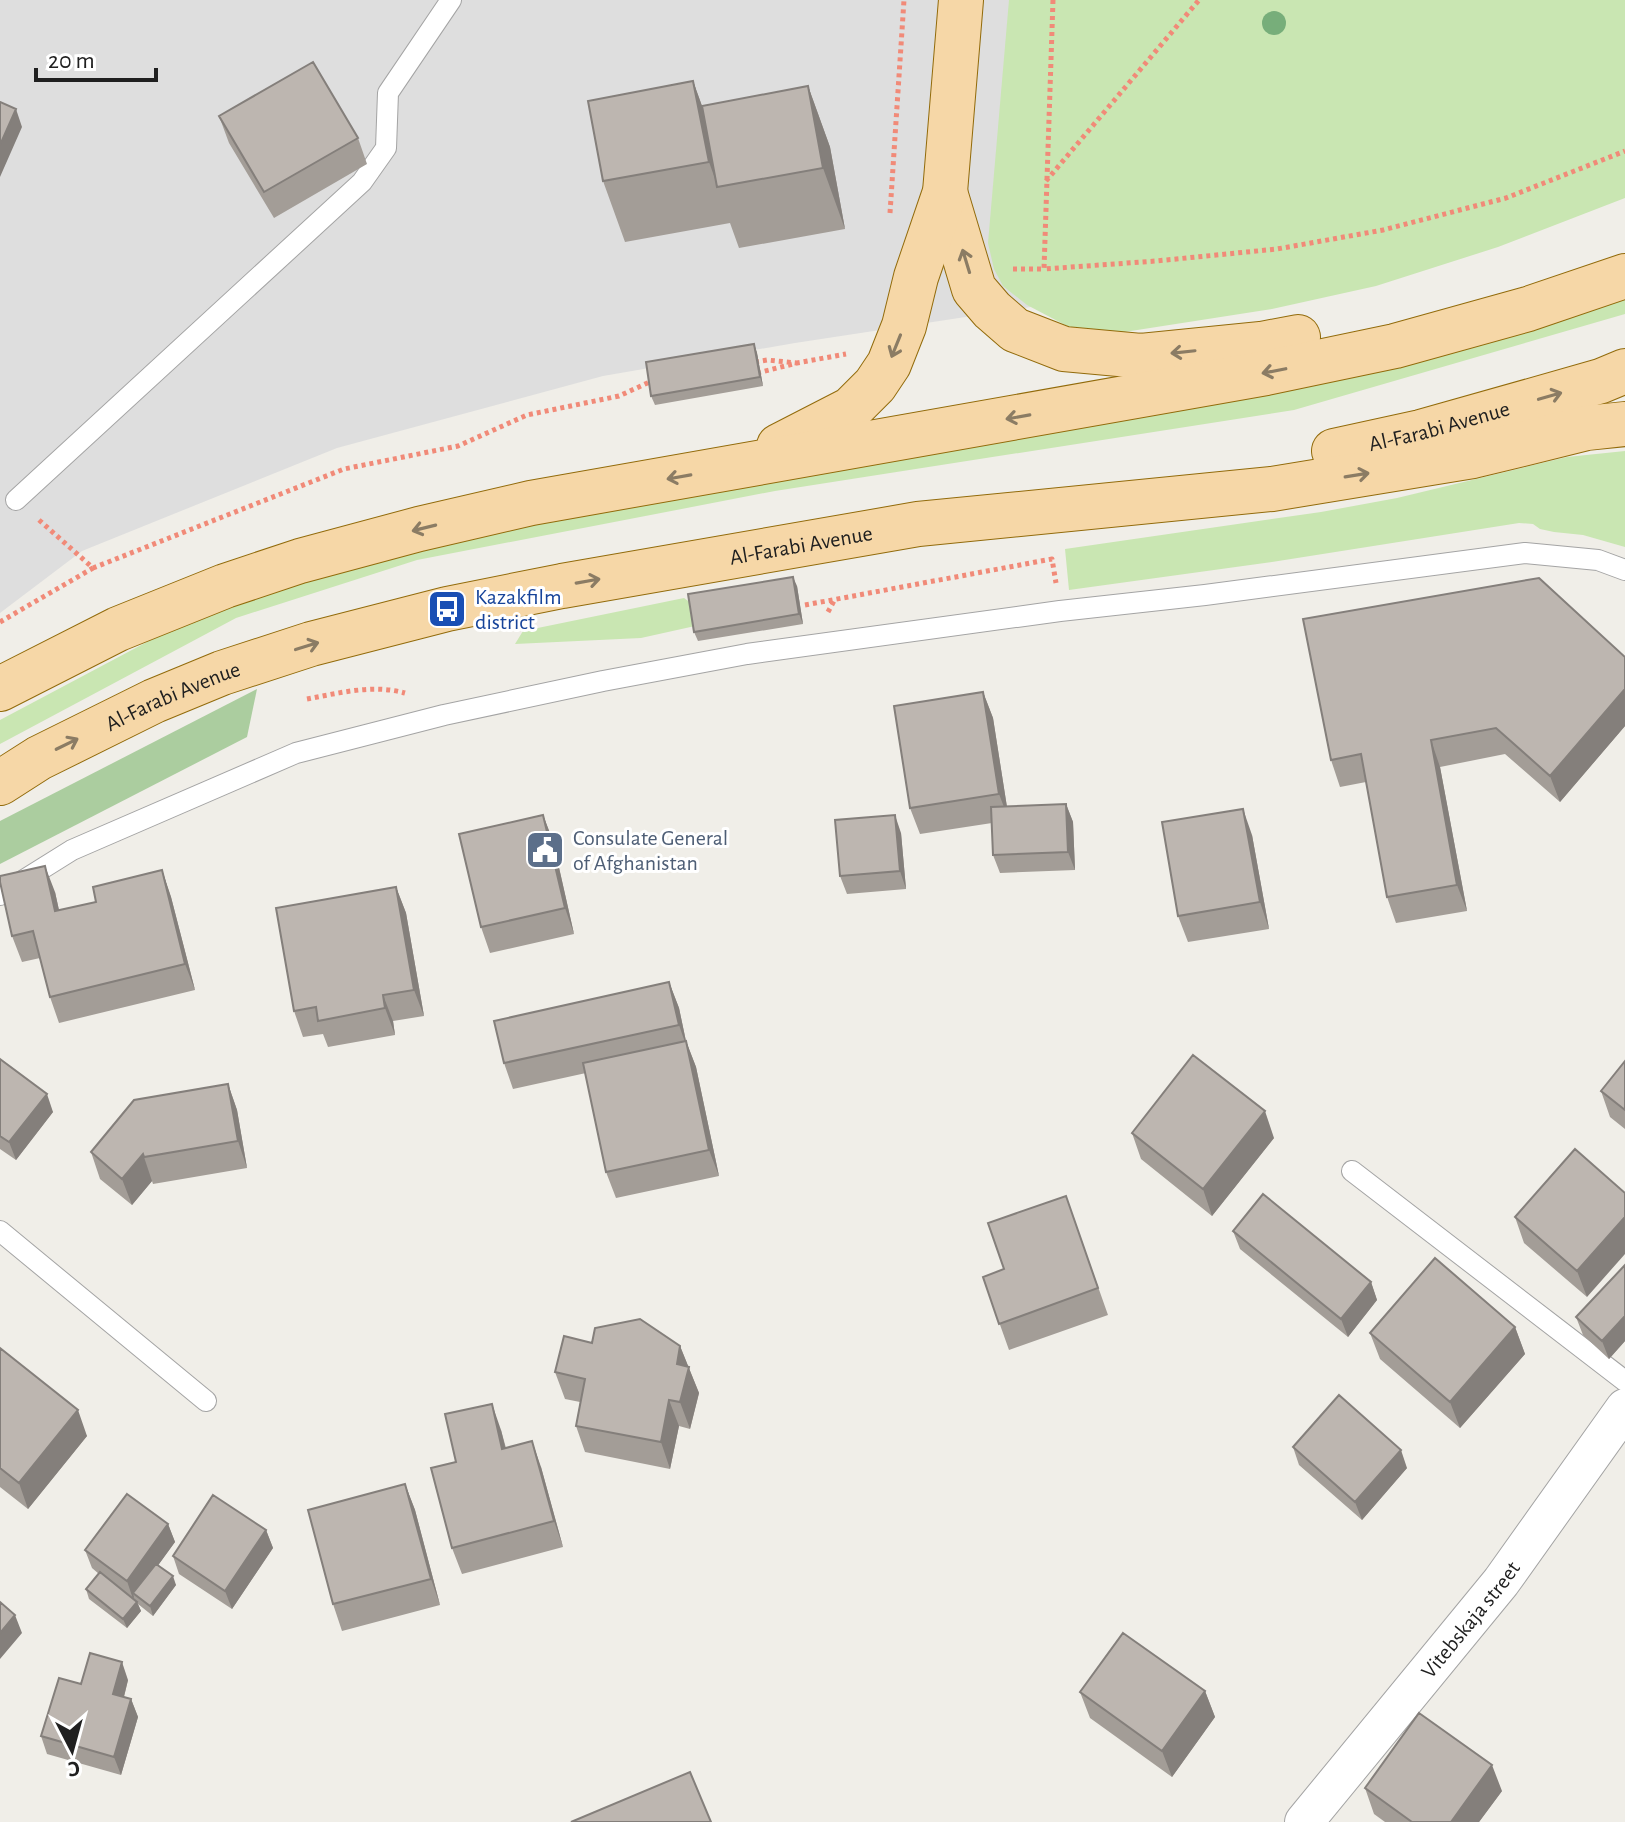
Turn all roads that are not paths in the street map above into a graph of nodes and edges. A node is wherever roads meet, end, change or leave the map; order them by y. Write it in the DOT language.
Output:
graph roads {
  1 [pos="451,0"];
  2 [pos="961,0"];
  3 [pos="945,192"];
  4 [pos="1622,277"];
  5 [pos="1625,371"];
  6 [pos="1625,424"];
  7 [pos="724,469"];
  8 [pos="16,500"];
  9 [pos="918,524"];
  10 [pos="1625,570"];
  11 [pos="0,689"];
  12 [pos="0,783"];
  13 [pos="0,895"];
  14 [pos="1352,1171"];
  15 [pos="0,1231"];
  16 [pos="1625,1381"];
  17 [pos="206,1401"];
  18 [pos="1625,1408"];
  19 [pos="1304,1822"];
  1 -- 8 [label="lane"];
  2 -- 3 [label="main road"];
  4 -- 3 [label="main road, one-way"];
  3 -- 7 [label="main road, one-way"];
  4 -- 7 [label="main road, one-way"];
  9 -- 5 [label="main road, Al-Farabi Avenue, one-way"];
  9 -- 6 [label="main road, one-way"];
  7 -- 11 [label="main road, one-way"];
  12 -- 9 [label="main road, Al-Farabi Avenue, one-way"];
  10 -- 13 [label="lane"];
  14 -- 16 [label="lane"];
  15 -- 17 [label="lane"];
  18 -- 19 [label="street, Vitebskaja street"];
}
